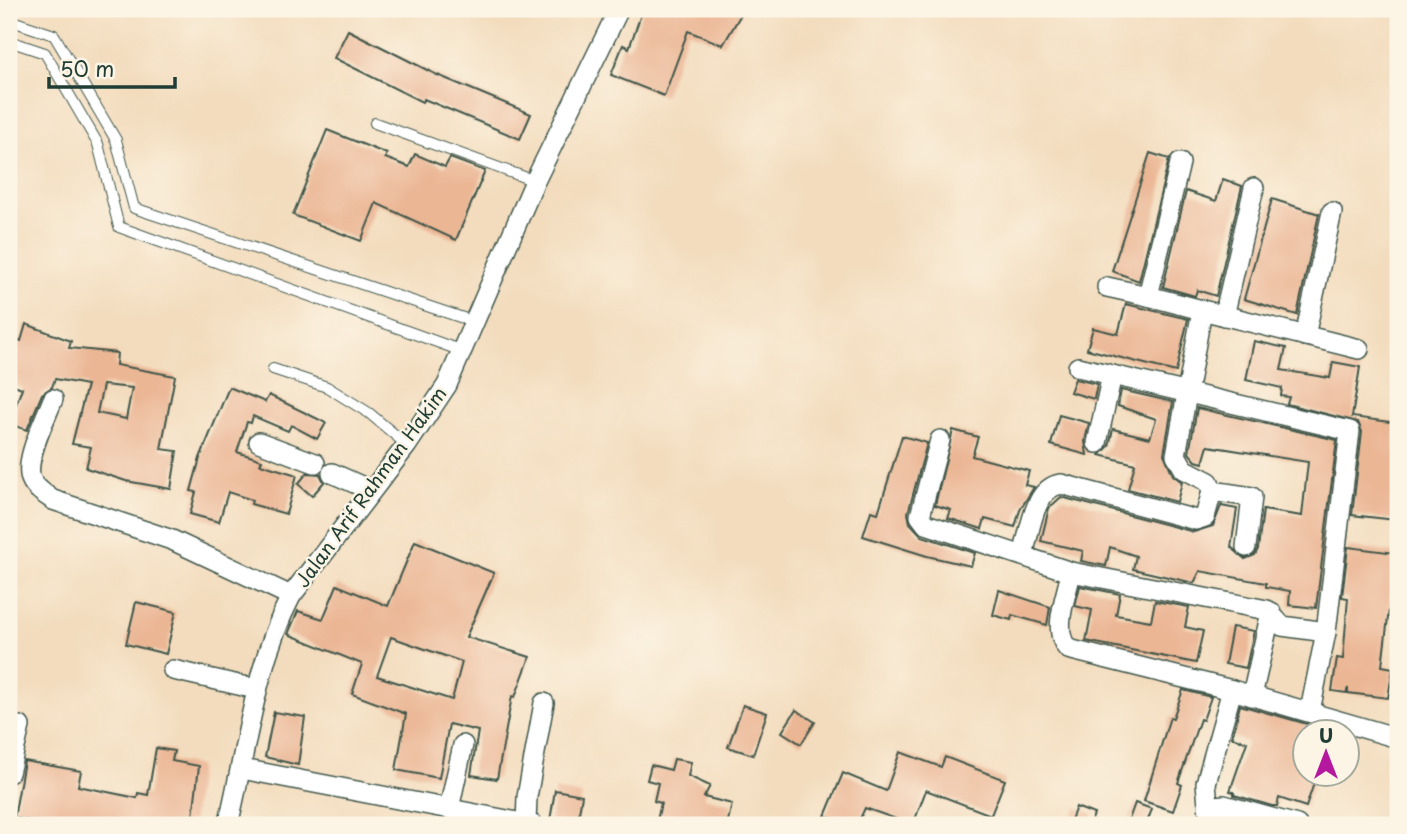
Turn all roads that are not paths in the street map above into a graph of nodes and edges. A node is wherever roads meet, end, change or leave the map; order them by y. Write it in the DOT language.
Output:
graph roads {
  1 [pos="619,9"];
  2 [pos="9,20"];
  3 [pos="9,41"];
  4 [pos="375,122"];
  5 [pos="1180,163"];
  6 [pos="535,181"];
  7 [pos="1254,188"];
  8 [pos="1332,212"];
  9 [pos="1107,287"];
  10 [pos="1147,296"];
  11 [pos="1202,310"];
  12 [pos="1224,316"];
  13 [pos="476,323"];
  14 [pos="1305,336"];
  15 [pos="1359,349"];
  16 [pos="463,352"];
  17 [pos="1078,367"];
  18 [pos="273,369"];
  19 [pos="1112,375"];
  20 [pos="1188,393"];
  21 [pos="53,399"];
  22 [pos="940,440"];
  23 [pos="259,442"];
  24 [pos="1097,443"];
  25 [pos="407,445"];
  26 [pos="370,490"];
  27 [pos="1212,491"];
  28 [pos="1246,547"];
  29 [pos="1023,555"];
  30 [pos="1071,572"];
  31 [pos="290,596"];
  32 [pos="1271,612"];
  33 [pos="1325,632"];
  34 [pos="173,670"];
  35 [pos="256,689"];
  36 [pos="1232,690"];
  37 [pos="1252,696"];
  38 [pos="544,703"];
  39 [pos="1310,711"];
  40 [pos="20,726"];
  41 [pos="1391,736"];
  42 [pos="463,745"];
  43 [pos="242,769"];
  44 [pos="9,773"];
  45 [pos="449,809"];
  46 [pos="1209,816"];
  47 [pos="228,825"];
  48 [pos="530,825"];
  49 [pos="1297,825"];
  1 -- 6 [label="street, Jalan Arif Rahman Hakim"];
  2 -- 13 [label="lane"];
  3 -- 16 [label="lane"];
  4 -- 6 [label="lane"];
  5 -- 10 [label="street"];
  6 -- 13 [label="street, Jalan Arif Rahman Hakim"];
  7 -- 12 [label="street"];
  8 -- 14 [label="street"];
  9 -- 10 [label="street"];
  10 -- 11 [label="street"];
  11 -- 12 [label="street"];
  11 -- 20 [label="street"];
  12 -- 14 [label="street"];
  13 -- 16 [label="street, Jalan Arif Rahman Hakim"];
  14 -- 15 [label="street"];
  16 -- 25 [label="street, Jalan Arif Rahman Hakim"];
  17 -- 19 [label="street"];
  18 -- 25 [label="lane"];
  19 -- 20 [label="street"];
  19 -- 24 [label="street"];
  20 -- 27 [label="street"];
  20 -- 33 [label="street"];
  21 -- 31 [label="street"];
  22 -- 29 [label="street"];
  23 -- 26 [label="street"];
  25 -- 26 [label="street, Jalan Arif Rahman Hakim"];
  26 -- 31 [label="street, Jalan Arif Rahman Hakim"];
  27 -- 28 [label="street"];
  27 -- 29 [label="street"];
  29 -- 30 [label="street"];
  30 -- 32 [label="street"];
  30 -- 36 [label="street"];
  31 -- 35 [label="street, Jalan Arif Rahman Hakim"];
  32 -- 33 [label="street"];
  32 -- 37 [label="street"];
  33 -- 39 [label="street"];
  34 -- 35 [label="street"];
  35 -- 43 [label="street, Jalan Arif Rahman Hakim"];
  36 -- 37 [label="street"];
  36 -- 46 [label="street"];
  37 -- 39 [label="street"];
  38 -- 48 [label="street"];
  39 -- 41 [label="street"];
  40 -- 44 [label="street"];
  42 -- 45 [label="street"];
  43 -- 45 [label="street"];
  43 -- 47 [label="street, Jalan Arif Rahman Hakim"];
  45 -- 48 [label="street"];
  46 -- 49 [label="street"];
}
